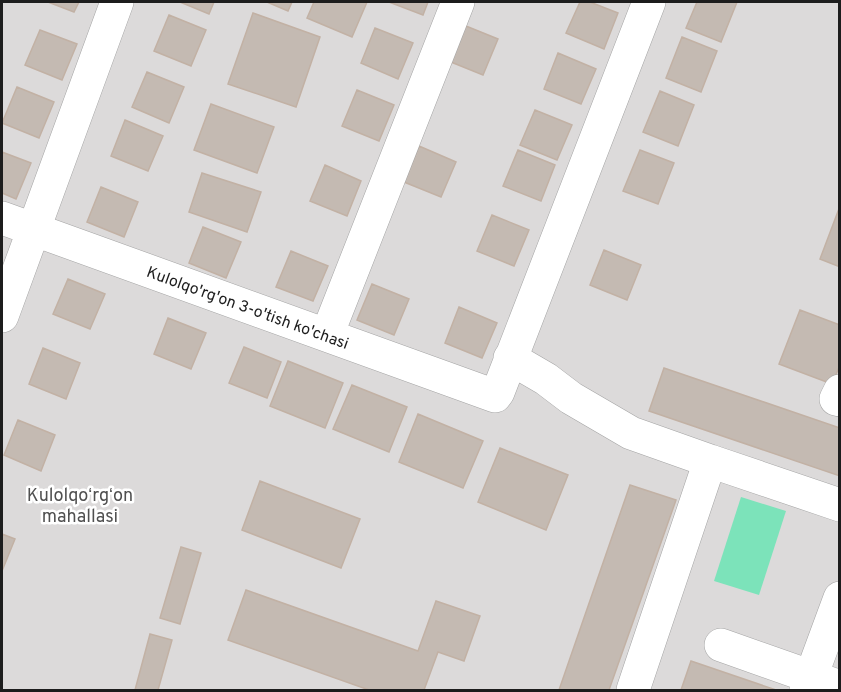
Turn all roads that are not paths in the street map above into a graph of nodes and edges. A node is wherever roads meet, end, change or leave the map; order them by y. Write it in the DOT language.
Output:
graph roads {
  1 [pos="117,2"];
  2 [pos="458,2"];
  3 [pos="649,2"];
  4 [pos="2,218"];
  5 [pos="33,230"];
  6 [pos="2,316"];
  7 [pos="327,335"];
  8 [pos="510,358"];
  9 [pos="840,391"];
  10 [pos="840,400"];
  11 [pos="710,460"];
  12 [pos="840,505"];
  13 [pos="840,598"];
  14 [pos="722,645"];
  15 [pos="819,685"];
  16 [pos="633,690"];
  1 -- 5 [label="street"];
  2 -- 7 [label="street"];
  3 -- 8 [label="street"];
  4 -- 5 [label="street, Kulolqo'rg'on 3-o'tish ko'chasi"];
  5 -- 6 [label="street"];
  5 -- 7 [label="street, Kulolqo'rg'on 3-o'tish ko'chasi"];
  7 -- 8 [label="street, Kulolqo'rg'on 3-o'tish ko'chasi"];
  8 -- 11 [label="street"];
  9 -- 10 [label="street"];
  11 -- 12 [label="street"];
  11 -- 16 [label="street"];
  13 -- 15 [label="street"];
  14 -- 15 [label="street"];
}
